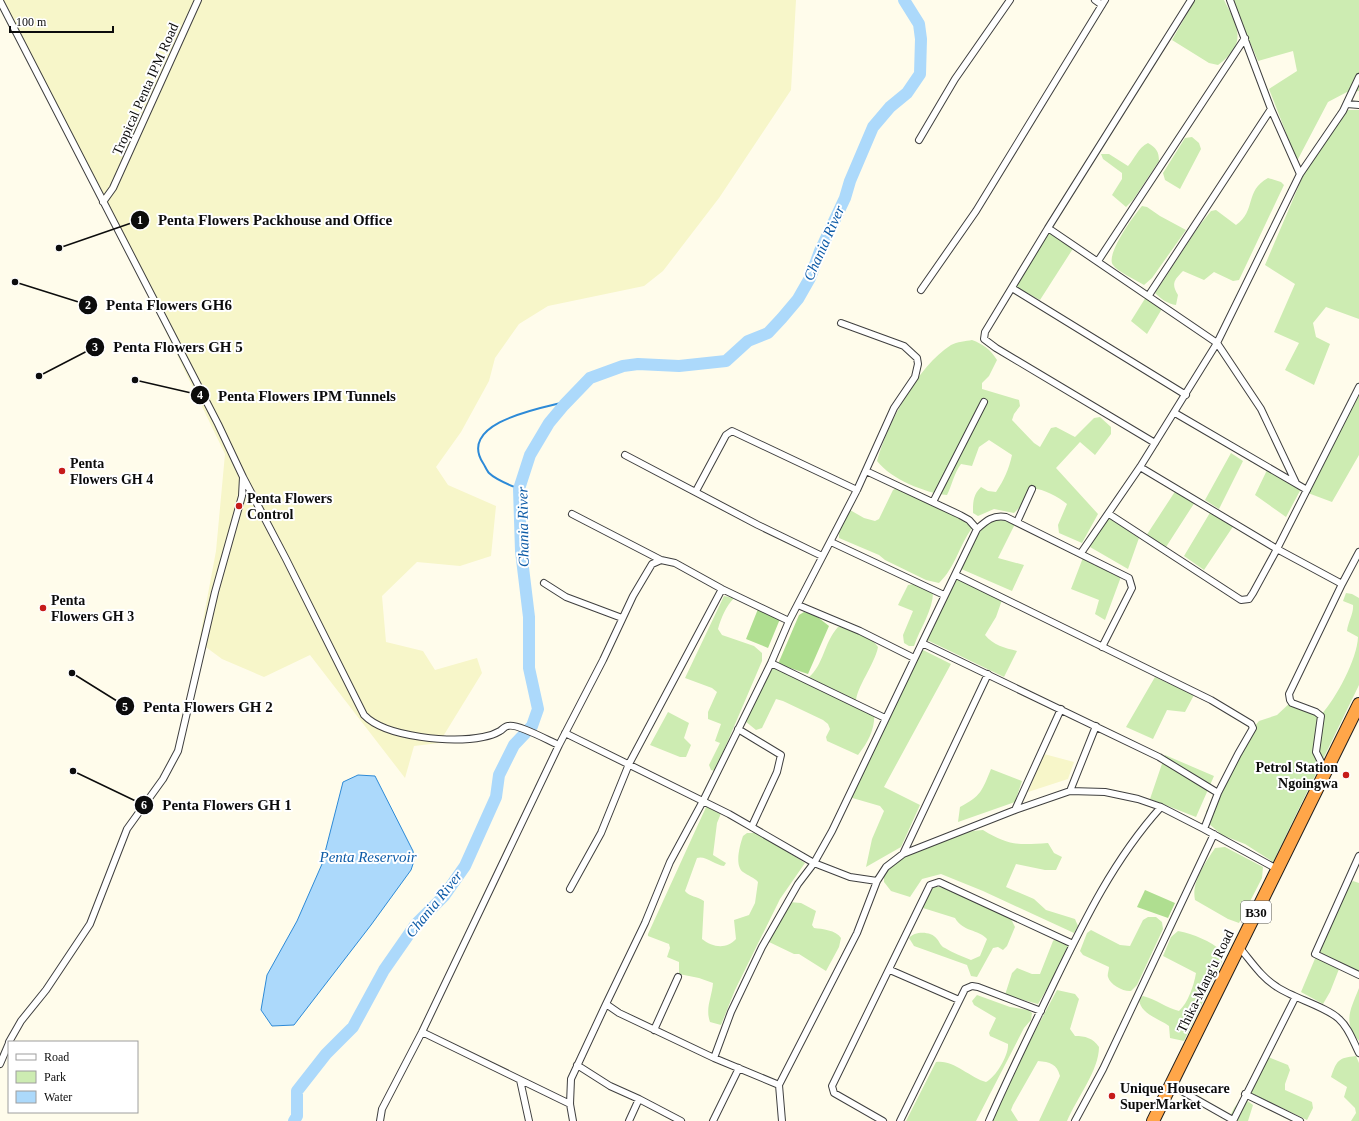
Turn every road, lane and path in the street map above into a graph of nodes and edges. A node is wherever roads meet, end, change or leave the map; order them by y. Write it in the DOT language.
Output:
graph roads {
  1 [pos="198,0"];
  2 [pos="1010,0"];
  3 [pos="1095,0"];
  4 [pos="1191,0"];
  5 [pos="1230,0"];
  6 [pos="0,1"];
  7 [pos="1104,2"];
  8 [pos="1245,38"];
  9 [pos="1359,77"];
  10 [pos="1347,104"];
  11 [pos="1359,105"];
  12 [pos="1271,109"];
  13 [pos="919,140"];
  14 [pos="1300,174"];
  15 [pos="104,202"];
  16 [pos="1048,228"];
  17 [pos="1098,261"];
  18 [pos="1012,288"];
  19 [pos="920,290"];
  20 [pos="1149,295"];
  21 [pos="841,323"];
  22 [pos="1217,343"];
  23 [pos="1359,387"];
  24 [pos="1186,394"];
  25 [pos="984,402"];
  26 [pos="1175,413"];
  27 [pos="1155,443"];
  28 [pos="625,455"];
  29 [pos="1140,468"];
  30 [pos="866,471"];
  31 [pos="243,477"];
  32 [pos="1296,483"];
  33 [pos="1032,489"];
  34 [pos="857,490"];
  35 [pos="1307,490"];
  36 [pos="696,491"];
  37 [pos="933,502"];
  38 [pos="572,514"];
  39 [pos="1109,514"];
  40 [pos="1016,522"];
  41 [pos="977,529"];
  42 [pos="831,542"];
  43 [pos="1277,549"];
  44 [pos="1359,552"];
  45 [pos="1081,553"];
  46 [pos="822,556"];
  47 [pos="661,560"];
  48 [pos="956,575"];
  49 [pos="544,583"];
  50 [pos="1342,584"];
  51 [pos="722,589"];
  52 [pos="944,595"];
  53 [pos="798,605"];
  54 [pos="622,618"];
  55 [pos="789,621"];
  56 [pos="922,642"];
  57 [pos="1102,647"];
  58 [pos="914,658"];
  59 [pos="771,663"];
  60 [pos="988,674"];
  61 [pos="1359,704"];
  62 [pos="1061,709"];
  63 [pos="885,718"];
  64 [pos="1096,726"];
  65 [pos="738,729"];
  66 [pos="565,733"];
  67 [pos="559,745"];
  68 [pos="629,764"];
  69 [pos="1325,770"];
  70 [pos="1070,791"];
  71 [pos="1218,793"];
  72 [pos="703,801"];
  73 [pos="1161,807"];
  74 [pos="1015,810"];
  75 [pos="752,826"];
  76 [pos="1204,828"];
  77 [pos="1214,834"];
  78 [pos="903,854"];
  79 [pos="1359,856"];
  80 [pos="814,863"];
  81 [pos="1277,869"];
  82 [pos="877,881"];
  83 [pos="570,889"];
  84 [pos="1073,944"];
  85 [pos="1239,947"];
  86 [pos="890,970"];
  87 [pos="1359,974"];
  88 [pos="678,977"];
  89 [pos="1295,998"];
  90 [pos="959,1000"];
  91 [pos="606,1004"];
  92 [pos="1041,1010"];
  93 [pos="654,1030"];
  94 [pos="422,1032"];
  95 [pos="10,1041"];
  96 [pos="8,1044"];
  97 [pos="1359,1053"];
  98 [pos="714,1058"];
  99 [pos="0,1064"];
  100 [pos="577,1065"];
  101 [pos="739,1068"];
  102 [pos="520,1080"];
  103 [pos="779,1085"];
  104 [pos="1171,1085"];
  105 [pos="1245,1094"];
  106 [pos="639,1099"];
  107 [pos="570,1104"];
  108 [pos="380,1121"];
  109 [pos="529,1121"];
  110 [pos="573,1121"];
  111 [pos="629,1121"];
  112 [pos="680,1121"];
  113 [pos="713,1121"];
  114 [pos="782,1121"];
  115 [pos="883,1121"];
  116 [pos="900,1121"];
  117 [pos="989,1121"];
  118 [pos="1075,1121"];
  119 [pos="1153,1121"];
  120 [pos="1233,1121"];
  121 [pos="1300,1121"];
  1 -- 15 [label="street, Tropical Penta IPM Road"];
  2 -- 13 [label="street"];
  3 -- 7 [label="street"];
  4 -- 16 [label="street"];
  5 -- 8 [label="street"];
  6 -- 15 [label="street"];
  7 -- 19 [label="street"];
  8 -- 12 [label="street"];
  8 -- 17 [label="street"];
  9 -- 10 [label="street"];
  10 -- 11 [label="street"];
  10 -- 14 [label="street"];
  12 -- 14 [label="street"];
  12 -- 20 [label="street"];
  14 -- 22 [label="street"];
  15 -- 31 [label="street"];
  16 -- 17 [label="street"];
  16 -- 18 [label="street"];
  17 -- 20 [label="street"];
  18 -- 24 [label="street"];
  18 -- 27 [label="street"];
  20 -- 22 [label="street"];
  21 -- 30 [label="street"];
  22 -- 24 [label="street"];
  22 -- 32 [label="street"];
  23 -- 35 [label="street"];
  24 -- 26 [label="street"];
  25 -- 37 [label="street"];
  26 -- 27 [label="street"];
  26 -- 32 [label="street"];
  27 -- 29 [label="street"];
  28 -- 36 [label="street"];
  29 -- 39 [label="street"];
  29 -- 43 [label="street"];
  30 -- 34 [label="street"];
  30 -- 37 [label="street"];
  31 -- 67 [label="street"];
  31 -- 95 [label="street"];
  32 -- 35 [label="street"];
  33 -- 40 [label="street"];
  34 -- 36 [label="street"];
  34 -- 42 [label="street"];
  35 -- 43 [label="street"];
  36 -- 46 [label="street"];
  37 -- 41 [label="street"];
  38 -- 47 [label="street"];
  39 -- 43 [label="street"];
  39 -- 45 [label="street"];
  40 -- 41 [label="street"];
  40 -- 45 [label="street"];
  41 -- 48 [label="street"];
  42 -- 46 [label="street"];
  42 -- 52 [label="street"];
  43 -- 50 [label="street"];
  44 -- 50 [label="street"];
  45 -- 57 [label="street"];
  46 -- 53 [label="street"];
  47 -- 51 [label="street"];
  47 -- 54 [label="street"];
  48 -- 52 [label="street"];
  48 -- 57 [label="street"];
  49 -- 54 [label="street"];
  50 -- 69 [label="street"];
  51 -- 55 [label="street"];
  51 -- 68 [label="street"];
  52 -- 56 [label="street"];
  53 -- 55 [label="street"];
  53 -- 58 [label="street"];
  54 -- 66 [label="street"];
  55 -- 59 [label="street"];
  56 -- 58 [label="street"];
  56 -- 60 [label="street"];
  57 -- 71 [label="street"];
  58 -- 63 [label="street"];
  59 -- 63 [label="street"];
  59 -- 65 [label="street"];
  60 -- 62 [label="street"];
  60 -- 78 [label="street"];
  61 -- 69 [label="highway, Thika-Mang'u Road / B30"];
  62 -- 64 [label="street"];
  62 -- 74 [label="street"];
  63 -- 80 [label="street"];
  64 -- 70 [label="street"];
  64 -- 71 [label="street"];
  65 -- 72 [label="street"];
  65 -- 75 [label="street"];
  66 -- 67 [label="street"];
  66 -- 68 [label="street"];
  67 -- 94 [label="street"];
  68 -- 72 [label="street"];
  68 -- 83 [label="street"];
  69 -- 81 [label="highway, Thika-Mang'u Road / B30"];
  70 -- 73 [label="street"];
  70 -- 74 [label="street"];
  71 -- 76 [label="street"];
  72 -- 75 [label="street"];
  72 -- 91 [label="street"];
  73 -- 76 [label="street"];
  73 -- 84 [label="street"];
  74 -- 78 [label="street"];
  75 -- 80 [label="street"];
  76 -- 77 [label="street"];
  77 -- 81 [label="street"];
  77 -- 118 [label="street"];
  78 -- 82 [label="street"];
  79 -- 87 [label="street"];
  80 -- 82 [label="street"];
  80 -- 98 [label="street"];
  81 -- 85 [label="highway, Thika-Mang'u Road / B30"];
  82 -- 103 [label="street"];
  84 -- 86 [label="street"];
  84 -- 92 [label="street"];
  85 -- 89 [label="street"];
  85 -- 104 [label="highway, Thika-Mang'u Road / B30"];
  86 -- 90 [label="street"];
  86 -- 115 [label="street"];
  88 -- 93 [label="street"];
  89 -- 97 [label="street"];
  89 -- 105 [label="street"];
  90 -- 92 [label="street"];
  90 -- 116 [label="street"];
  91 -- 93 [label="street"];
  91 -- 100 [label="street"];
  92 -- 117 [label="street"];
  93 -- 98 [label="street"];
  94 -- 102 [label="street"];
  94 -- 108 [label="street"];
  96 -- 99 [label="street"];
  98 -- 101 [label="street"];
  100 -- 106 [label="street"];
  100 -- 107 [label="street"];
  101 -- 103 [label="street"];
  101 -- 113 [label="street"];
  102 -- 107 [label="street"];
  102 -- 109 [label="street"];
  103 -- 114 [label="street"];
  104 -- 119 [label="highway, Thika-Mang'u Road / B30"];
  104 -- 120 [label="street"];
  105 -- 120 [label="street"];
  105 -- 121 [label="street"];
  106 -- 111 [label="street"];
  106 -- 112 [label="street"];
  107 -- 110 [label="street"];
}
